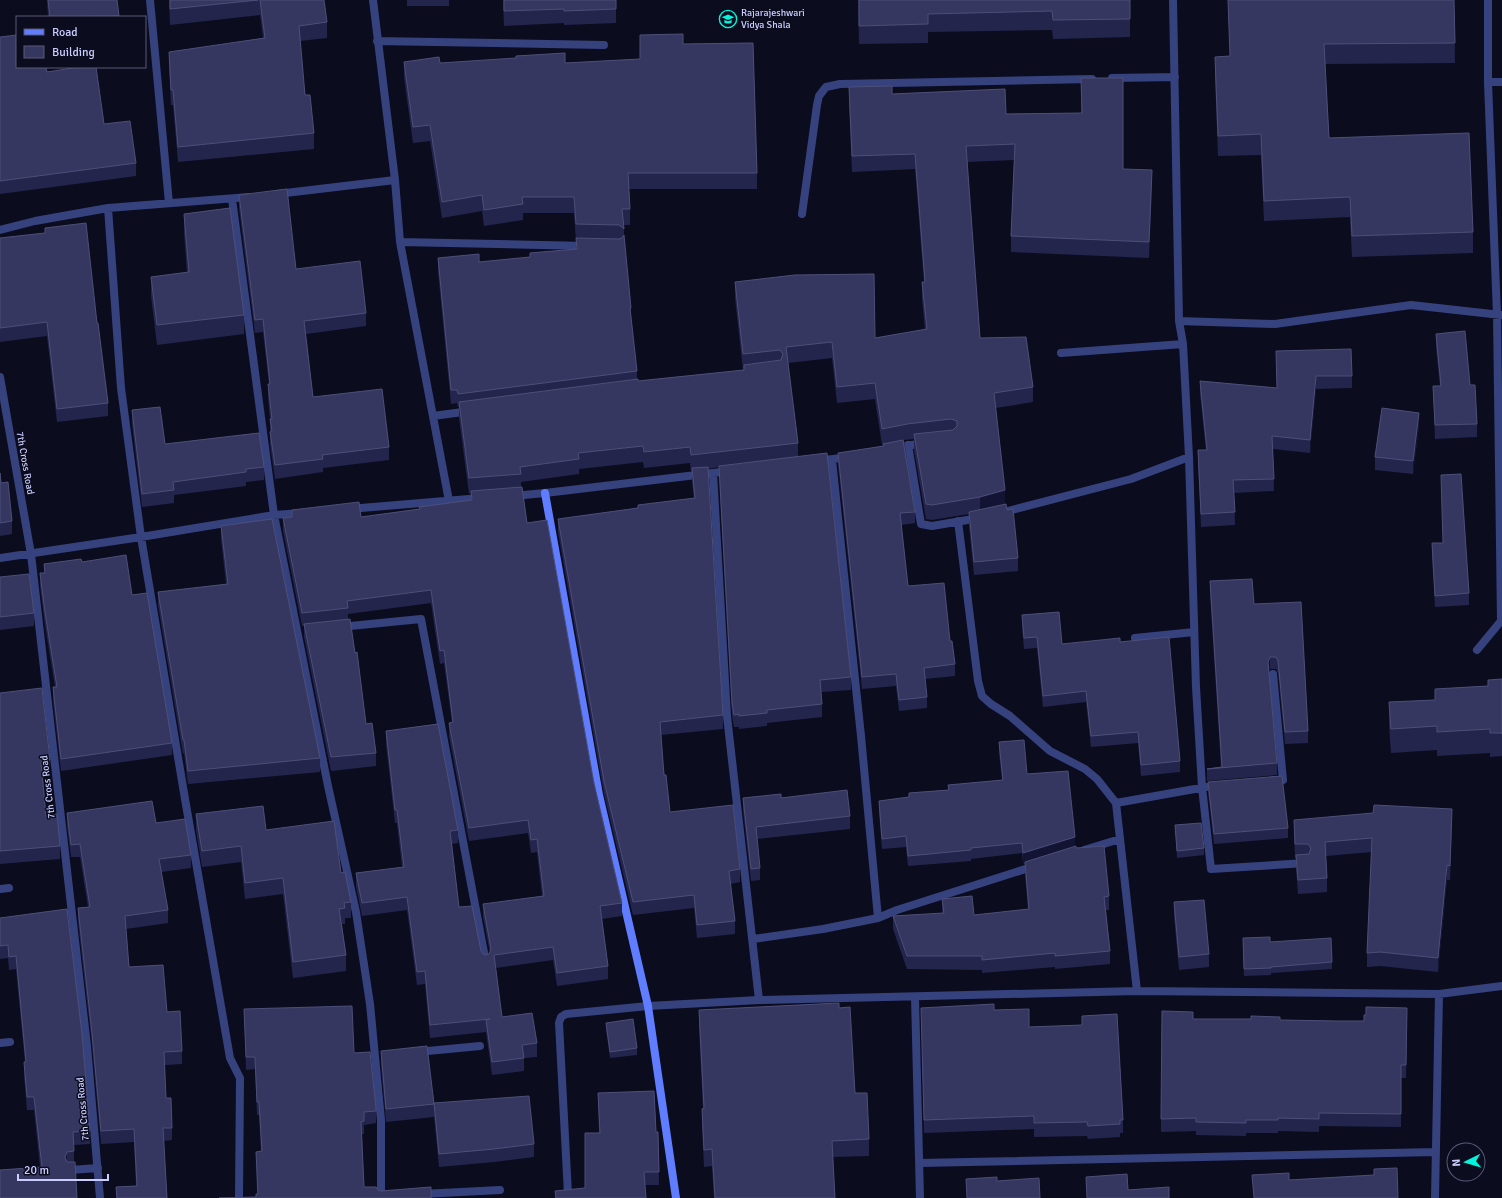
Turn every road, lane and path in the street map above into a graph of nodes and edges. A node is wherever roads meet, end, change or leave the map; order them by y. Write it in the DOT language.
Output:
graph roads {
  1 [pos="150,0"];
  2 [pos="373,0"];
  3 [pos="1173,0"];
  4 [pos="1488,0"];
  5 [pos="378,41"];
  6 [pos="604,46"];
  7 [pos="1175,77"];
  8 [pos="1488,82"];
  9 [pos="1502,82"];
  10 [pos="395,180"];
  11 [pos="271,194"];
  12 [pos="255,196"];
  13 [pos="232,199"];
  14 [pos="169,203"];
  15 [pos="108,208"];
  16 [pos="802,214"];
  17 [pos="0,230"];
  18 [pos="400,242"];
  19 [pos="595,246"];
  20 [pos="1500,315"];
  21 [pos="1179,321"];
  22 [pos="1183,344"];
  23 [pos="1061,353"];
  24 [pos="0,377"];
  25 [pos="480,410"];
  26 [pos="433,416"];
  27 [pos="930,443"];
  28 [pos="908,445"];
  29 [pos="886,450"];
  30 [pos="855,455"];
  31 [pos="1189,457"];
  32 [pos="832,460"];
  33 [pos="810,462"];
  34 [pos="735,470"];
  35 [pos="713,472"];
  36 [pos="545,493"];
  37 [pos="508,496"];
  38 [pos="486,498"];
  39 [pos="449,501"];
  40 [pos="338,510"];
  41 [pos="314,512"];
  42 [pos="274,515"];
  43 [pos="958,522"];
  44 [pos="141,537"];
  45 [pos="31,554"];
  46 [pos="0,558"];
  47 [pos="328,629"];
  48 [pos="1194,632"];
  49 [pos="1136,638"];
  50 [pos="1477,650"];
  51 [pos="1273,674"];
  52 [pos="1261,782"];
  53 [pos="1217,786"];
  54 [pos="1202,787"];
  55 [pos="1116,804"];
  56 [pos="1120,839"];
  57 [pos="1075,853"];
  58 [pos="1046,862"];
  59 [pos="1306,863"];
  60 [pos="878,918"];
  61 [pos="753,939"];
  62 [pos="486,963"];
  63 [pos="1502,986"];
  64 [pos="1137,991"];
  65 [pos="1439,994"];
  66 [pos="915,997"];
  67 [pos="760,1000"];
  68 [pos="648,1006"];
  69 [pos="10,1042"];
  70 [pos="0,1043"];
  71 [pos="480,1046"];
  72 [pos="412,1052"];
  73 [pos="1436,1152"];
  74 [pos="919,1163"];
  75 [pos="98,1168"];
  76 [pos="70,1170"];
  77 [pos="500,1190"];
  78 [pos="568,1194"];
  79 [pos="413,1195"];
  80 [pos="384,1197"];
  81 [pos="100,1198"];
  82 [pos="239,1198"];
  83 [pos="676,1198"];
  84 [pos="920,1198"];
  85 [pos="1435,1198"];
  1 -- 14 [label="street"];
  2 -- 5 [label="street"];
  3 -- 7 [label="street"];
  4 -- 8 [label="street"];
  5 -- 6 [label="street"];
  5 -- 10 [label="street"];
  7 -- 16 [label="street"];
  7 -- 21 [label="street"];
  8 -- 9 [label="street"];
  8 -- 20 [label="street"];
  10 -- 11 [label="street"];
  10 -- 18 [label="street"];
  12 -- 13 [label="street"];
  13 -- 14 [label="street"];
  13 -- 42 [label="street"];
  14 -- 15 [label="street"];
  15 -- 17 [label="street"];
  15 -- 44 [label="street"];
  18 -- 19 [label="street"];
  18 -- 26 [label="street"];
  20 -- 21 [label="street"];
  20 -- 50 [label="street"];
  21 -- 22 [label="street"];
  22 -- 23 [label="street"];
  22 -- 31 [label="street"];
  24 -- 45 [label="street, 7th Cross Road"];
  25 -- 26 [label="street"];
  26 -- 39 [label="street"];
  27 -- 28 [label="street"];
  28 -- 29 [label="street"];
  28 -- 43 [label="street"];
  30 -- 32 [label="street"];
  31 -- 43 [label="street"];
  31 -- 48 [label="street"];
  32 -- 33 [label="street"];
  32 -- 60 [label="street"];
  34 -- 35 [label="street"];
  35 -- 36 [label="street"];
  35 -- 61 [label="street"];
  36 -- 37 [label="street"];
  36 -- 68 [label="street"];
  38 -- 39 [label="street"];
  39 -- 40 [label="street"];
  41 -- 42 [label="street"];
  42 -- 44 [label="street"];
  42 -- 80 [label="street"];
  43 -- 55 [label="street"];
  44 -- 45 [label="street"];
  44 -- 82 [label="street"];
  45 -- 46 [label="street"];
  45 -- 75 [label="street, 7th Cross Road"];
  47 -- 62 [label="street"];
  48 -- 49 [label="street"];
  48 -- 54 [label="street"];
  51 -- 52 [label="street"];
  53 -- 54 [label="street"];
  54 -- 55 [label="street"];
  54 -- 59 [label="street"];
  55 -- 56 [label="street"];
  56 -- 57 [label="street"];
  56 -- 64 [label="street"];
  58 -- 60 [label="street"];
  60 -- 61 [label="street"];
  61 -- 67 [label="street"];
  63 -- 65 [label="street"];
  64 -- 65 [label="street"];
  64 -- 66 [label="street"];
  65 -- 73 [label="street"];
  66 -- 67 [label="street"];
  66 -- 74 [label="street"];
  67 -- 68 [label="street"];
  68 -- 78 [label="street"];
  68 -- 83 [label="street"];
  69 -- 70 [label="street"];
  71 -- 72 [label="street"];
  73 -- 74 [label="street"];
  73 -- 85 [label="street"];
  74 -- 84 [label="street"];
  75 -- 76 [label="street"];
  75 -- 81 [label="street, 7th Cross Road"];
  77 -- 79 [label="street"];
}
